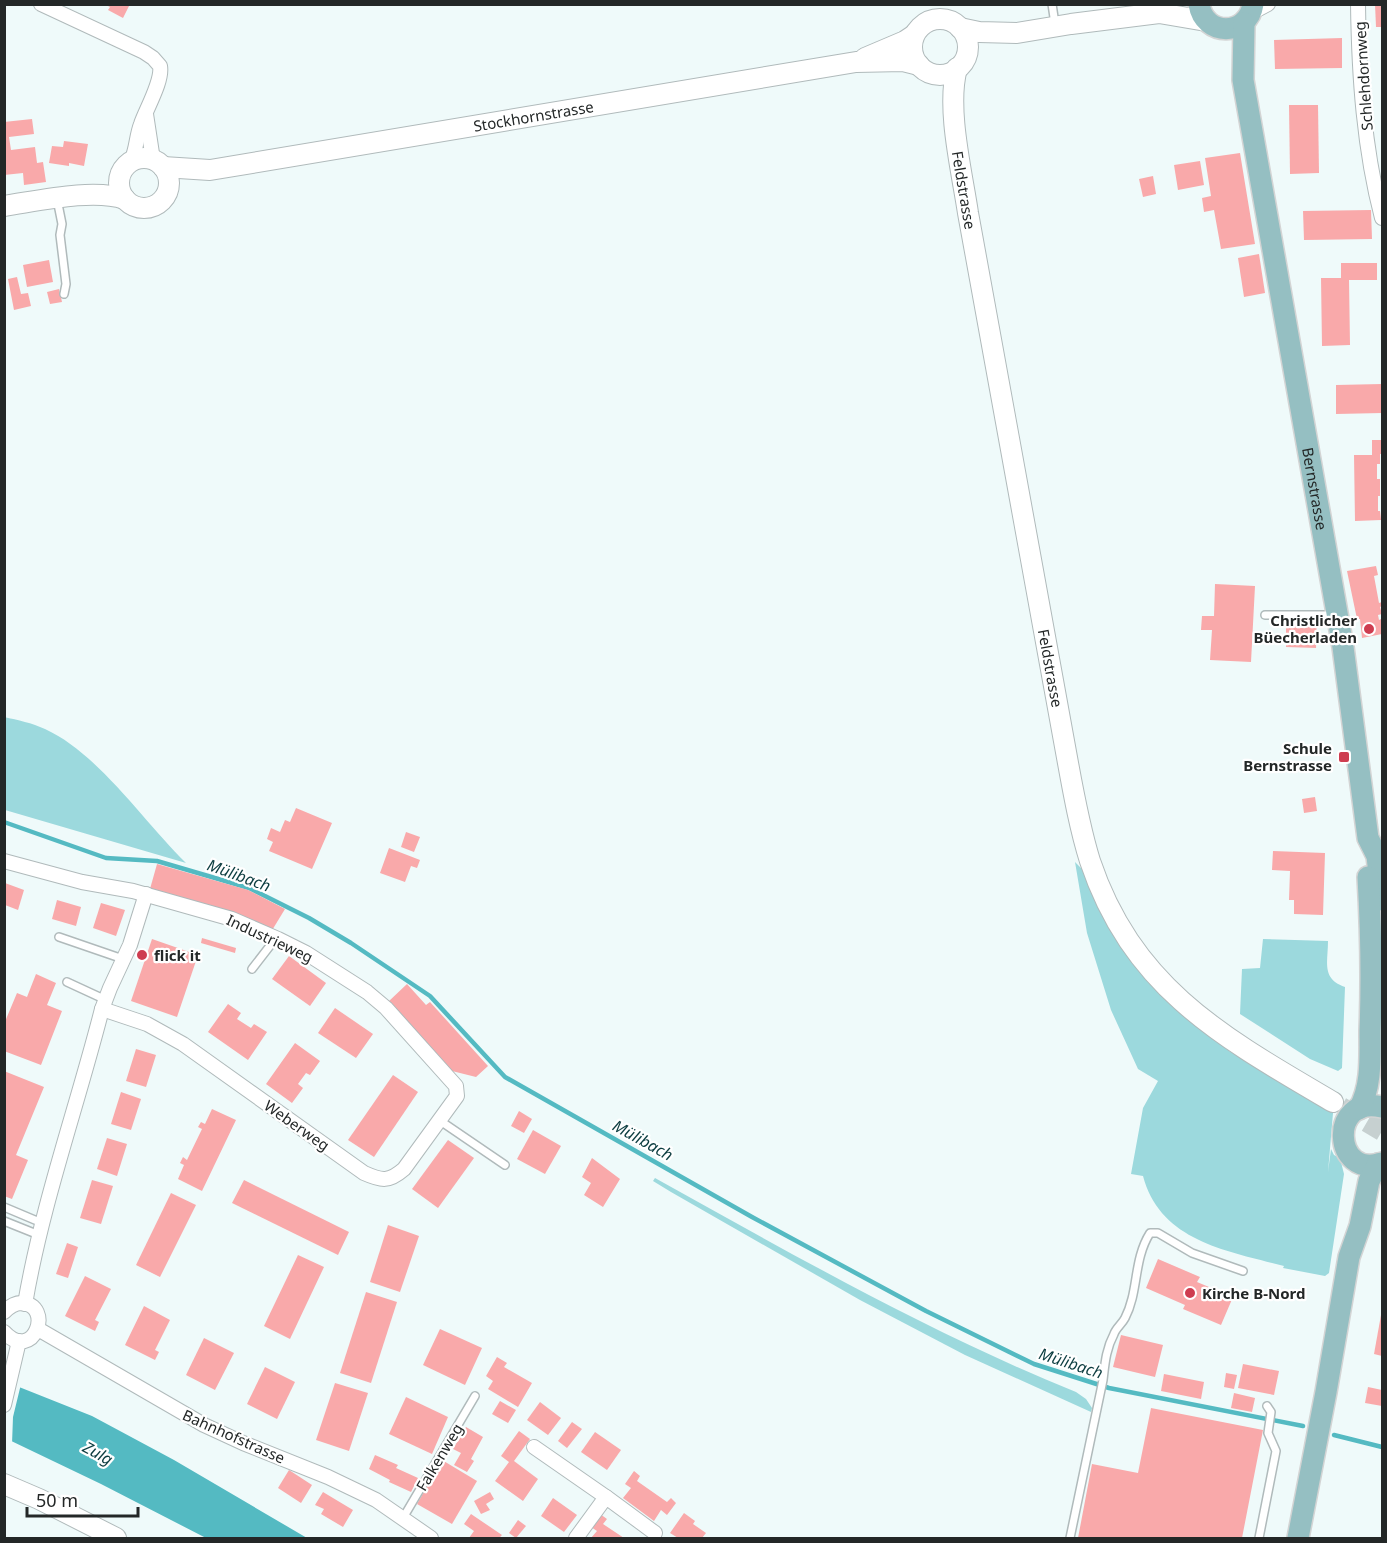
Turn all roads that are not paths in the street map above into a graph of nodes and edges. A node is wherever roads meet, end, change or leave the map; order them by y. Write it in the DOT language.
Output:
graph roads {
  1 [pos="41,4"];
  2 [pos="1052,4"];
  3 [pos="1177,4"];
  4 [pos="1358,4"];
  5 [pos="1254,11"];
  6 [pos="1159,13"];
  7 [pos="1207,18"];
  8 [pos="1055,27"];
  9 [pos="960,28"];
  10 [pos="1017,33"];
  11 [pos="914,35"];
  12 [pos="856,62"];
  13 [pos="961,62"];
  14 [pos="924,69"];
  15 [pos="1243,80"];
  16 [pos="146,112"];
  17 [pos="955,128"];
  18 [pos="158,163"];
  19 [pos="125,168"];
  20 [pos="210,170"];
  21 [pos="167,191"];
  22 [pos="65,197"];
  23 [pos="125,199"];
  24 [pos="4,206"];
  25 [pos="1383,218"];
  26 [pos="64,294"];
  27 [pos="1265,615"];
  28 [pos="1337,615"];
  29 [pos="1375,837"];
  30 [pos="4,861"];
  31 [pos="146,894"];
  32 [pos="1382,898"];
  33 [pos="59,937"];
  34 [pos="276,938"];
  35 [pos="123,959"];
  36 [pos="252,969"];
  37 [pos="67,982"];
  38 [pos="104,1005"];
  39 [pos="456,1086"];
  40 [pos="1333,1102"];
  41 [pos="1383,1107"];
  42 [pos="1359,1109"];
  43 [pos="439,1120"];
  44 [pos="1353,1158"];
  45 [pos="1380,1163"];
  46 [pos="505,1165"];
  47 [pos="4,1206"];
  48 [pos="4,1221"];
  49 [pos="40,1229"];
  50 [pos="1349,1257"];
  51 [pos="1243,1271"];
  52 [pos="25,1304"];
  53 [pos="4,1312"];
  54 [pos="38,1329"];
  55 [pos="4,1332"];
  56 [pos="19,1341"];
  57 [pos="475,1396"];
  58 [pos="4,1405"];
  59 [pos="1269,1409"];
  60 [pos="534,1447"];
  61 [pos="4,1484"];
  62 [pos="606,1497"];
  63 [pos="403,1518"];
  64 [pos="655,1533"];
  65 [pos="116,1539"];
  66 [pos="432,1539"];
  67 [pos="576,1539"];
  68 [pos="1070,1539"];
  69 [pos="1259,1539"];
  70 [pos="1298,1539"];
  1 -- 16 [label="street"];
  2 -- 8 [label="lane"];
  3 -- 6 [label="main road"];
  4 -- 25 [label="street, Schlehdornweg"];
  5 -- 7 [label="main road"];
  5 -- 15 [label="main road, Bernstrasse"];
  6 -- 7 [label="main road"];
  6 -- 8 [label="main road"];
  7 -- 15 [label="main road, Bernstrasse"];
  8 -- 10 [label="main road"];
  9 -- 10 [label="main road"];
  9 -- 11 [label="main road"];
  9 -- 13 [label="main road"];
  10 -- 13 [label="main road"];
  11 -- 12 [label="main road, Stockhornstrasse"];
  11 -- 14 [label="main road"];
  12 -- 14 [label="main road, Stockhornstrasse"];
  12 -- 20 [label="main road, Stockhornstrasse"];
  13 -- 14 [label="main road"];
  13 -- 17 [label="main road, Feldstrasse"];
  14 -- 17 [label="main road, Feldstrasse"];
  15 -- 28 [label="main road, Bernstrasse"];
  16 -- 18 [label="street"];
  16 -- 19 [label="street"];
  17 -- 40 [label="main road, Feldstrasse"];
  18 -- 19 [label="main road"];
  18 -- 20 [label="main road, Stockhornstrasse"];
  18 -- 21 [label="main road"];
  19 -- 22 [label="main road"];
  19 -- 23 [label="main road"];
  20 -- 21 [label="main road, Stockhornstrasse"];
  21 -- 23 [label="main road"];
  22 -- 23 [label="main road"];
  22 -- 24 [label="main road"];
  22 -- 26 [label="lane"];
  27 -- 28 [label="lane"];
  28 -- 29 [label="main road, Bernstrasse"];
  29 -- 32 [label="main road, Bernstrasse"];
  29 -- 42 [label="main road"];
  30 -- 31 [label="street, Industrieweg"];
  31 -- 34 [label="street, Industrieweg"];
  31 -- 35 [label="street"];
  33 -- 35 [label="lane"];
  34 -- 36 [label="lane"];
  34 -- 39 [label="street, Industrieweg"];
  35 -- 38 [label="street"];
  37 -- 38 [label="lane"];
  38 -- 43 [label="street, Weberweg"];
  38 -- 49 [label="street"];
  39 -- 43 [label="street, Weberweg"];
  41 -- 42 [label="main road"];
  42 -- 44 [label="main road"];
  43 -- 46 [label="lane"];
  44 -- 45 [label="main road"];
  44 -- 50 [label="main road"];
  45 -- 50 [label="main road"];
  47 -- 49 [label="lane"];
  48 -- 49 [label="lane"];
  49 -- 52 [label="street"];
  50 -- 70 [label="main road"];
  51 -- 68 [label="lane"];
  52 -- 53 [label="street"];
  52 -- 54 [label="street"];
  54 -- 56 [label="street"];
  54 -- 63 [label="street, Bahnhofstrasse"];
  55 -- 56 [label="street"];
  56 -- 58 [label="street"];
  57 -- 63 [label="lane, Falkenweg"];
  59 -- 69 [label="lane"];
  60 -- 62 [label="street"];
  61 -- 65 [label="main road"];
  62 -- 64 [label="street"];
  62 -- 67 [label="street"];
  63 -- 66 [label="street, Bahnhofstrasse"];
}
